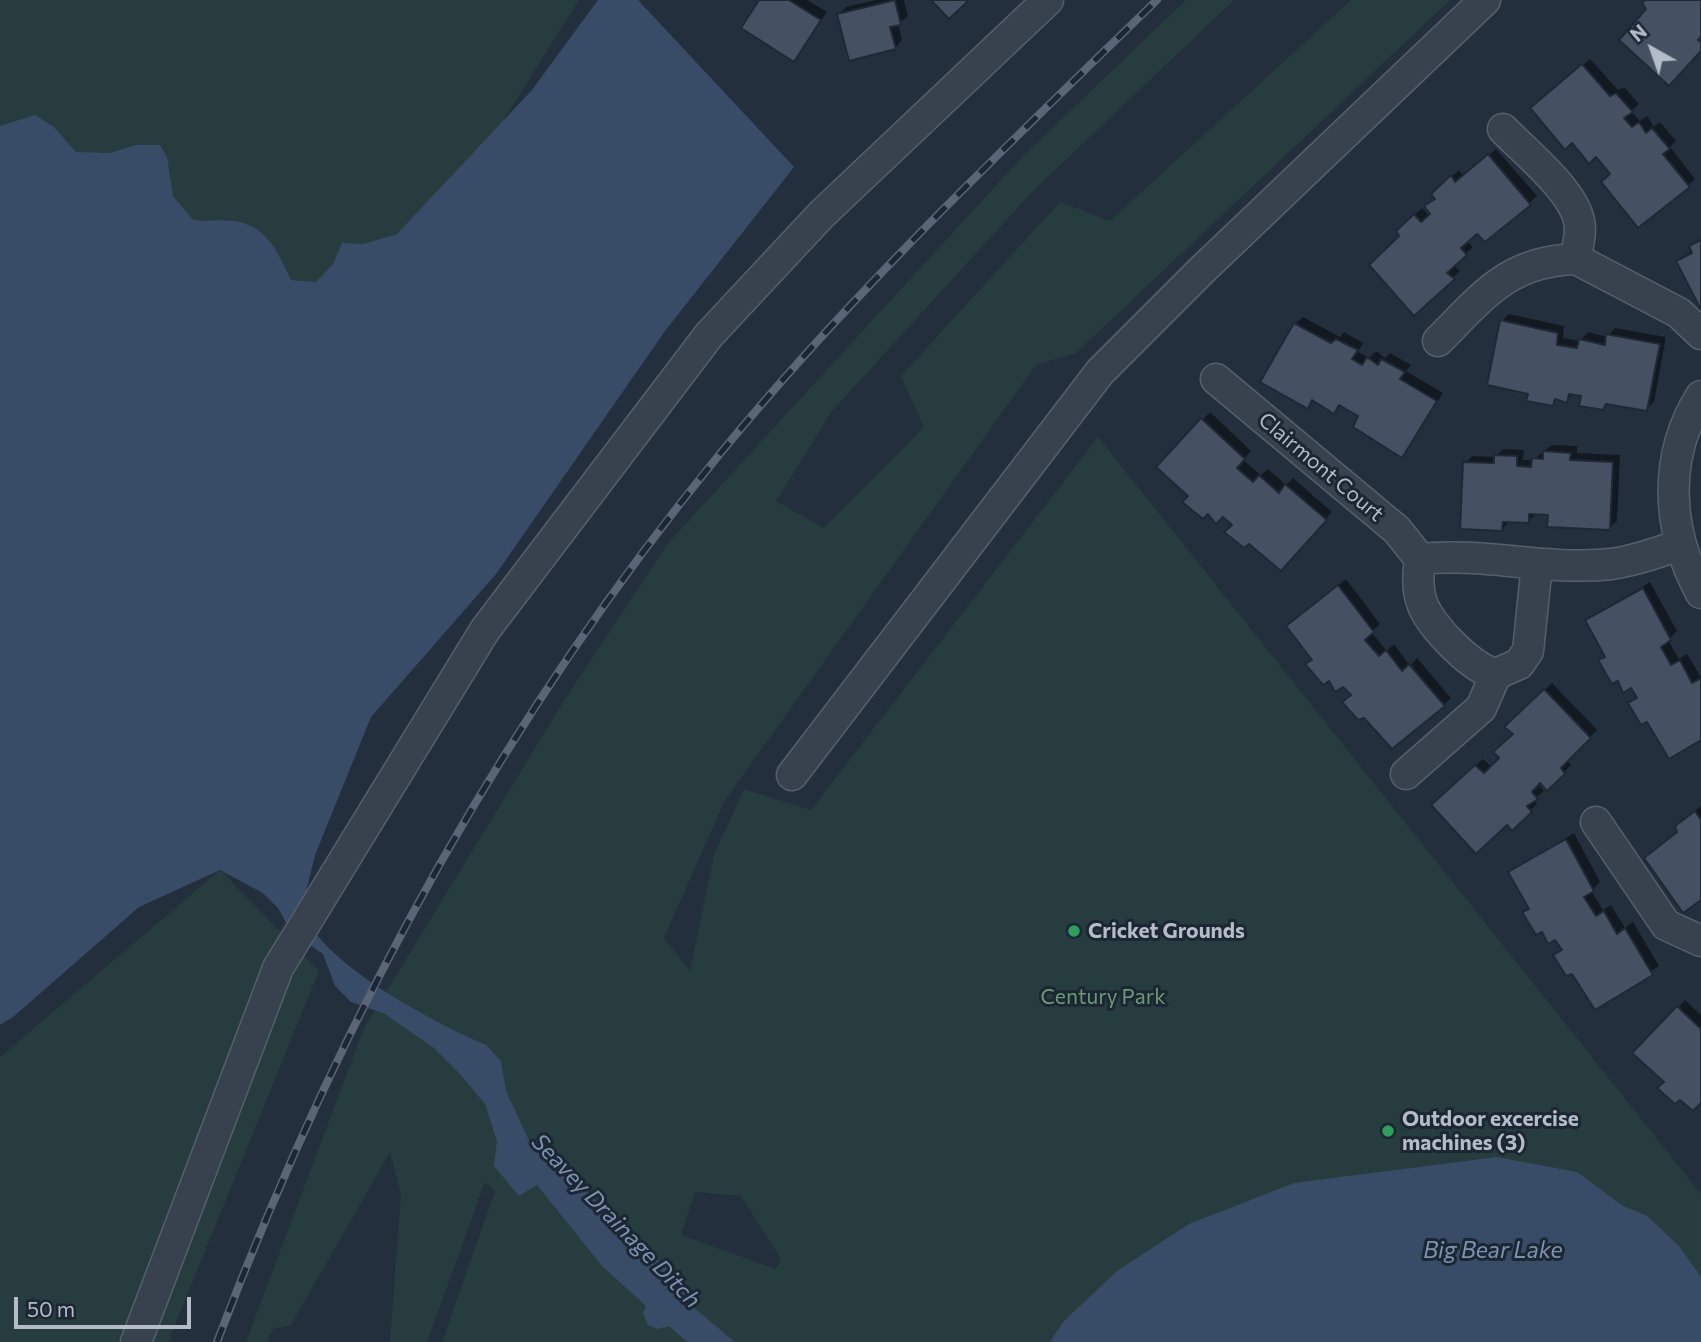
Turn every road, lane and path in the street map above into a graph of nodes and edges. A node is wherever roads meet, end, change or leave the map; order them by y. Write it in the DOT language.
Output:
graph roads {
  1 [pos="1048,0"];
  2 [pos="1485,0"];
  3 [pos="1503,129"];
  4 [pos="1576,259"];
  5 [pos="1701,334"];
  6 [pos="1438,341"];
  7 [pos="1216,379"];
  8 [pos="1701,396"];
  9 [pos="1691,451"];
  10 [pos="1679,545"];
  11 [pos="1420,559"];
  12 [pos="1537,564"];
  13 [pos="1701,593"];
  14 [pos="1496,674"];
  15 [pos="1406,774"];
  16 [pos="792,775"];
  17 [pos="1596,822"];
  18 [pos="1701,941"];
  19 [pos="136,1342"];
  1 -- 19 [label="street"];
  2 -- 16 [label="street"];
  3 -- 4 [label="street"];
  4 -- 5 [label="street"];
  4 -- 6 [label="street"];
  7 -- 11 [label="street, Clairmont Court"];
  8 -- 9 [label="street"];
  9 -- 10 [label="street"];
  10 -- 12 [label="street"];
  10 -- 13 [label="street"];
  11 -- 12 [label="street"];
  11 -- 14 [label="street"];
  12 -- 14 [label="street"];
  14 -- 15 [label="street"];
  17 -- 18 [label="street"];
}
